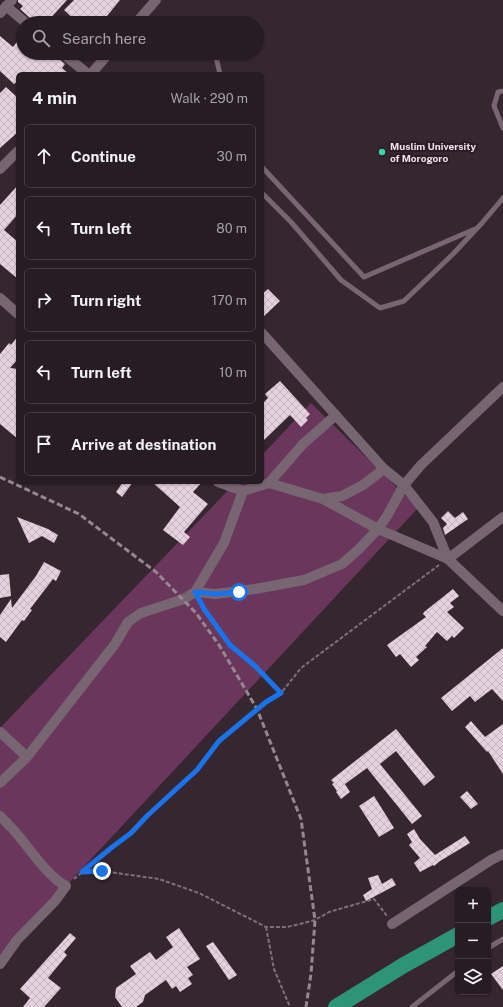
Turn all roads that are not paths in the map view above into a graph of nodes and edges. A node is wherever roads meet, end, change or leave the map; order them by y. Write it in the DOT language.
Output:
graph roads {
  1 [pos="156,0"];
  2 [pos="6,6"];
  3 [pos="18,16"];
  4 [pos="142,16"];
  5 [pos="71,60"];
  6 [pos="104,60"];
  7 [pos="217,60"];
  8 [pos="86,72"];
  9 [pos="93,72"];
  10 [pos="220,72"];
  11 [pos="503,91"];
  12 [pos="503,128"];
  13 [pos="16,153"];
  14 [pos="0,169"];
  15 [pos="264,169"];
  16 [pos="264,195"];
  17 [pos="503,198"];
  18 [pos="477,228"];
  19 [pos="0,298"];
  20 [pos="16,312"];
  21 [pos="264,335"];
  22 [pos="503,387"];
  23 [pos="336,415"];
  24 [pos="384,469"];
  25 [pos="269,483"];
  26 [pos="224,484"];
  27 [pos="404,485"];
  28 [pos="243,491"];
  29 [pos="323,499"];
  30 [pos="503,517"];
  31 [pos="378,529"];
  32 [pos="448,559"];
  33 [pos="195,592"];
  34 [pos="503,612"];
  35 [pos="0,732"];
  36 [pos="27,757"];
  37 [pos="1,785"];
  38 [pos="0,816"];
  39 [pos="503,854"];
  40 [pos="503,910"];
  41 [pos="491,916"];
  42 [pos="392,924"];
  43 [pos="455,937"];
  44 [pos="503,939"];
  45 [pos="491,946"];
  46 [pos="0,964"];
  47 [pos="455,973"];
  48 [pos="336,1007"];
  49 [pos="412,1007"];
  1 -- 4 [label="street"];
  2 -- 3 [label="street"];
  5 -- 8 [label="street"];
  6 -- 9 [label="street"];
  7 -- 10 [label="lane"];
  11 -- 12 [label="lane"];
  13 -- 14 [label="street"];
  15 -- 18 [label="lane"];
  16 -- 18 [label="lane"];
  17 -- 18 [label="lane"];
  19 -- 20 [label="street"];
  21 -- 23 [label="street"];
  22 -- 27 [label="street"];
  23 -- 24 [label="street"];
  23 -- 25 [label="street"];
  24 -- 27 [label="street"];
  24 -- 29 [label="street"];
  25 -- 28 [label="street"];
  25 -- 29 [label="street"];
  26 -- 28 [label="street"];
  27 -- 31 [label="street"];
  27 -- 32 [label="street"];
  28 -- 33 [label="street"];
  29 -- 31 [label="street"];
  30 -- 32 [label="street"];
  31 -- 32 [label="street"];
  31 -- 33 [label="street"];
  32 -- 34 [label="street"];
  33 -- 36 [label="street"];
  35 -- 36 [label="street"];
  36 -- 37 [label="street"];
  38 -- 46 [label="street"];
  39 -- 42 [label="street"];
  40 -- 41 [label="highway"];
  43 -- 48 [label="highway"];
  44 -- 45 [label="lane"];
  47 -- 49 [label="lane"];
}
